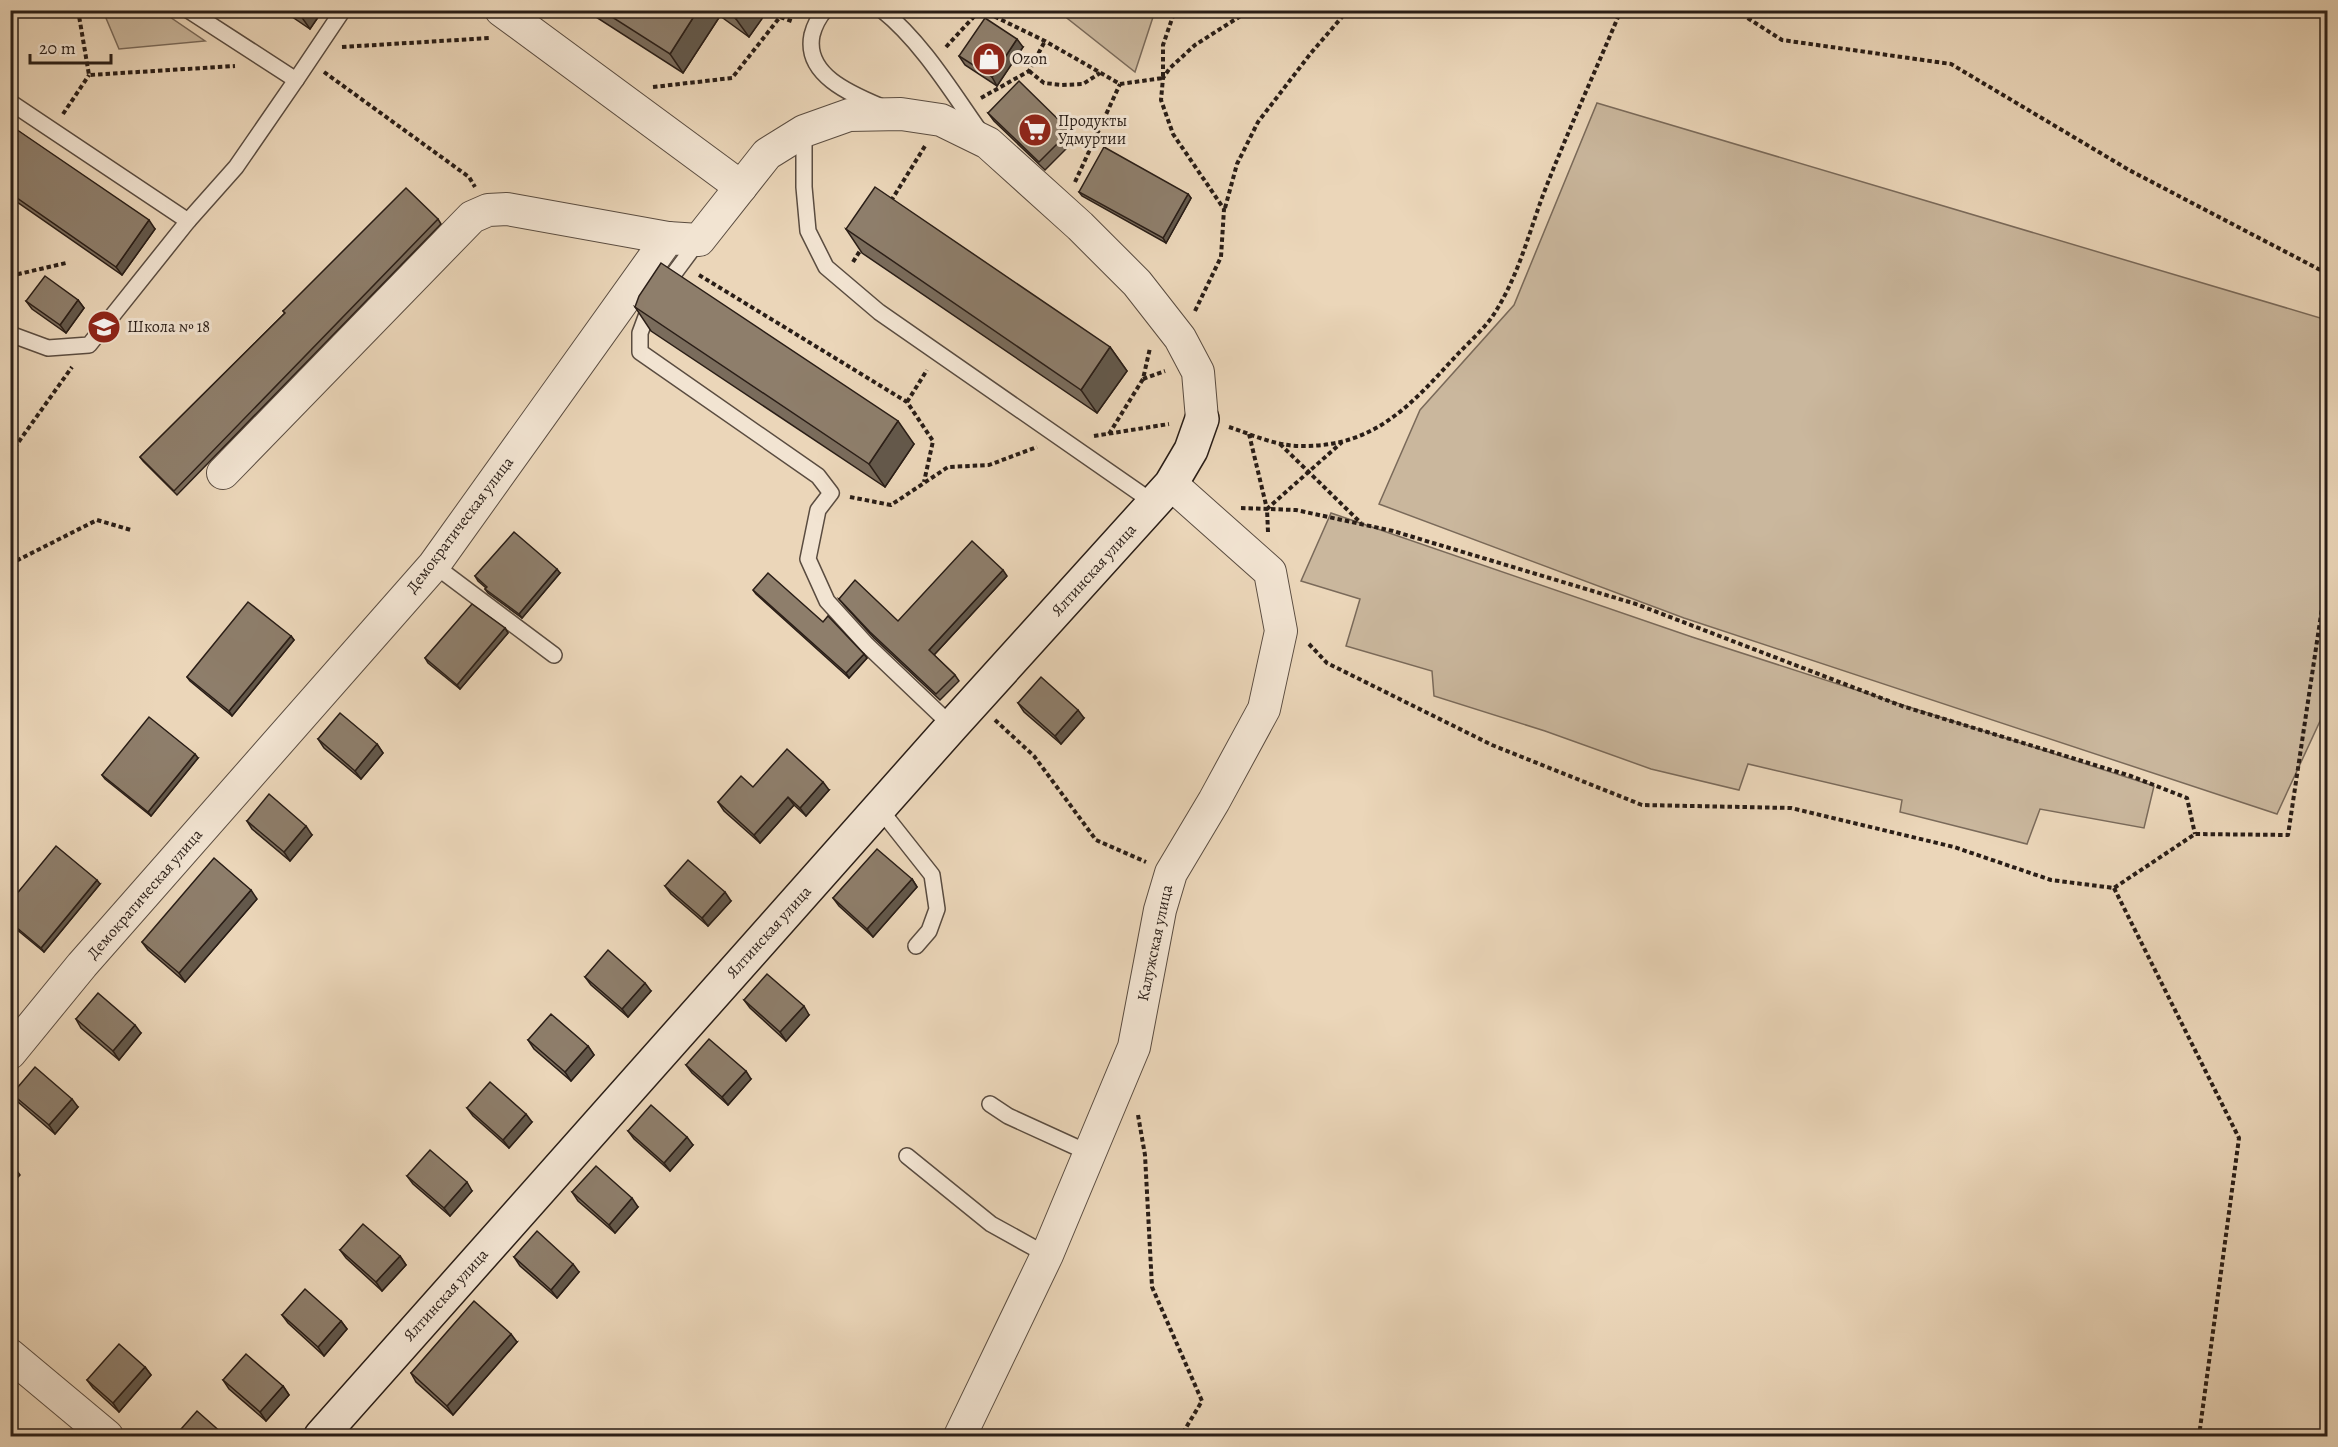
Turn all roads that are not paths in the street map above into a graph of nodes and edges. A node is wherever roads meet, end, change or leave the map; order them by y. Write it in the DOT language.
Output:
graph roads {
  1 [pos="188,10"];
  2 [pos="343,10"];
  3 [pos="501,10"];
  4 [pos="825,10"];
  5 [pos="882,10"];
  6 [pos="296,80"];
  7 [pos="10,102"];
  8 [pos="901,114"];
  9 [pos="952,114"];
  10 [pos="804,131"];
  11 [pos="741,187"];
  12 [pos="188,221"];
  13 [pos="683,247"];
  14 [pos="10,334"];
  15 [pos="1202,418"];
  16 [pos="223,473"];
  17 [pos="1163,494"];
  18 [pos="434,565"];
  19 [pos="554,655"];
  20 [pos="952,726"];
  21 [pos="879,808"];
  22 [pos="916,946"];
  23 [pos="10,1053"];
  24 [pos="990,1104"];
  25 [pos="1089,1153"];
  26 [pos="907,1156"];
  27 [pos="1047,1254"];
  28 [pos="13,1362"];
  29 [pos="107,1437"];
  30 [pos="321,1437"];
  31 [pos="960,1437"];
  1 -- 6 [label="lane"];
  2 -- 6 [label="lane"];
  3 -- 11 [label="street"];
  4 -- 8 [label="lane"];
  5 -- 9 [label="lane"];
  6 -- 12 [label="lane"];
  7 -- 12 [label="lane"];
  8 -- 9 [label="street, Демократическая улица"];
  8 -- 10 [label="street, Демократическая улица"];
  9 -- 15 [label="street, Демократическая улица"];
  10 -- 11 [label="street, Демократическая улица"];
  10 -- 17 [label="lane"];
  11 -- 13 [label="street, Демократическая улица"];
  12 -- 14 [label="lane"];
  13 -- 16 [label="street"];
  13 -- 18 [label="street, Демократическая улица"];
  13 -- 20 [label="lane"];
  15 -- 17 [label="street, Ялтинская улица"];
  17 -- 20 [label="street, Ялтинская улица"];
  17 -- 25 [label="street, Калужская улица"];
  18 -- 19 [label="lane"];
  18 -- 23 [label="street, Демократическая улица"];
  20 -- 21 [label="street, Ялтинская улица"];
  21 -- 22 [label="lane"];
  21 -- 30 [label="street, Ялтинская улица"];
  24 -- 25 [label="lane"];
  25 -- 27 [label="street, Калужская улица"];
  26 -- 27 [label="lane"];
  27 -- 31 [label="street, Калужская улица"];
  28 -- 29 [label="street"];
}
